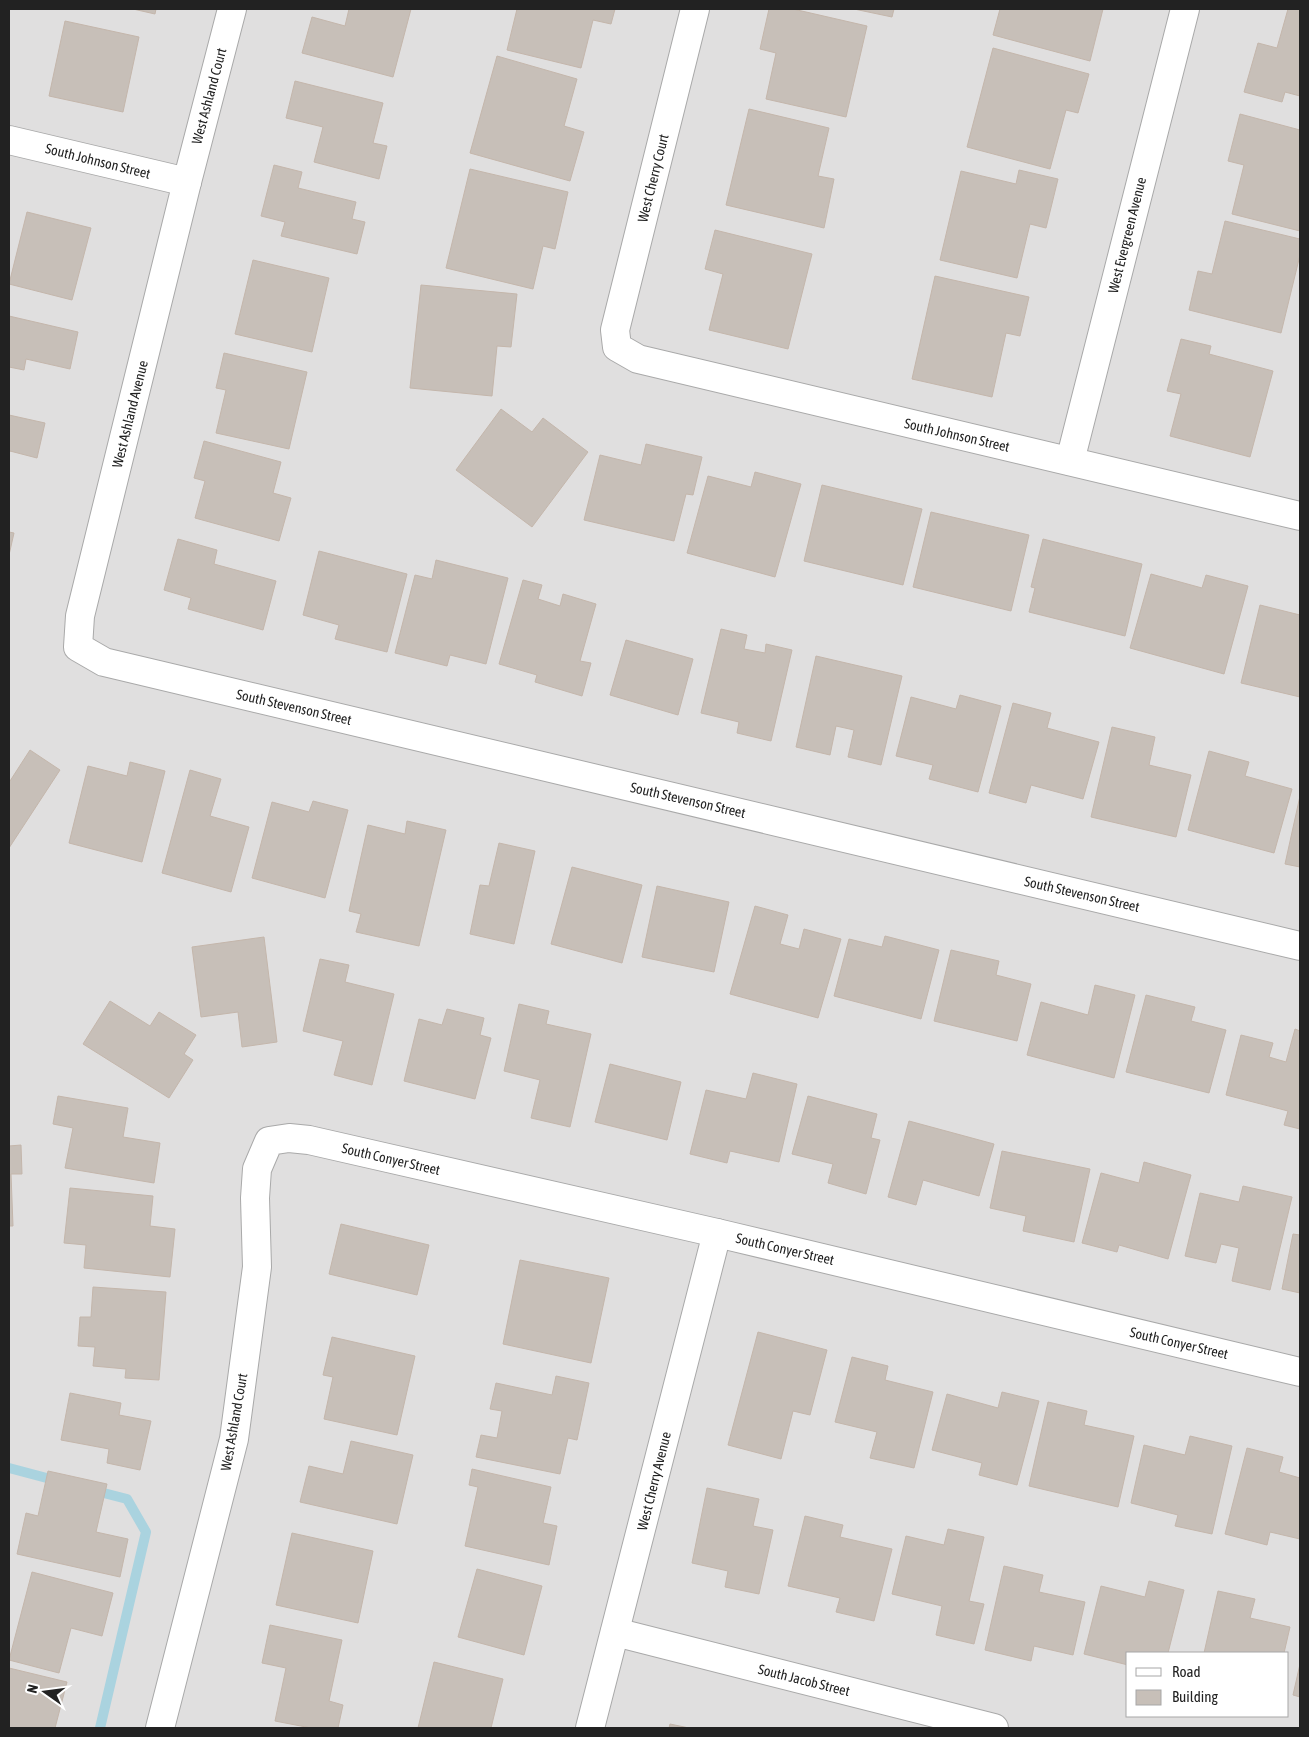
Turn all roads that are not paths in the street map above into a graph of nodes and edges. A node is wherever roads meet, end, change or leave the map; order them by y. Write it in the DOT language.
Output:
graph roads {
  1 [pos="232,9"];
  2 [pos="695,9"];
  3 [pos="1185,9"];
  4 [pos="9,140"];
  5 [pos="187,182"];
  6 [pos="617,347"];
  7 [pos="1070,462"];
  8 [pos="1300,516"];
  9 [pos="78,647"];
  10 [pos="1300,946"];
  11 [pos="269,1141"];
  12 [pos="717,1233"];
  13 [pos="1300,1372"];
  14 [pos="615,1632"];
  15 [pos="160,1728"];
  16 [pos="590,1728"];
  17 [pos="994,1728"];
  1 -- 5 [label="street, West Ashland Court"];
  2 -- 6 [label="street, West Cherry Court"];
  3 -- 7 [label="street, West Evergreen Avenue"];
  4 -- 5 [label="street, South Johnson Street"];
  5 -- 9 [label="street, West Ashland Avenue"];
  6 -- 7 [label="street, South Johnson Street"];
  7 -- 8 [label="street, South Johnson Street"];
  9 -- 10 [label="street, South Stevenson Street"];
  11 -- 12 [label="street, South Conyer Street"];
  11 -- 15 [label="street, West Ashland Court"];
  12 -- 13 [label="street, South Conyer Street"];
  12 -- 14 [label="street, West Cherry Avenue"];
  14 -- 16 [label="street, West Cherry Avenue"];
  14 -- 17 [label="street, South Jacob Street"];
}
